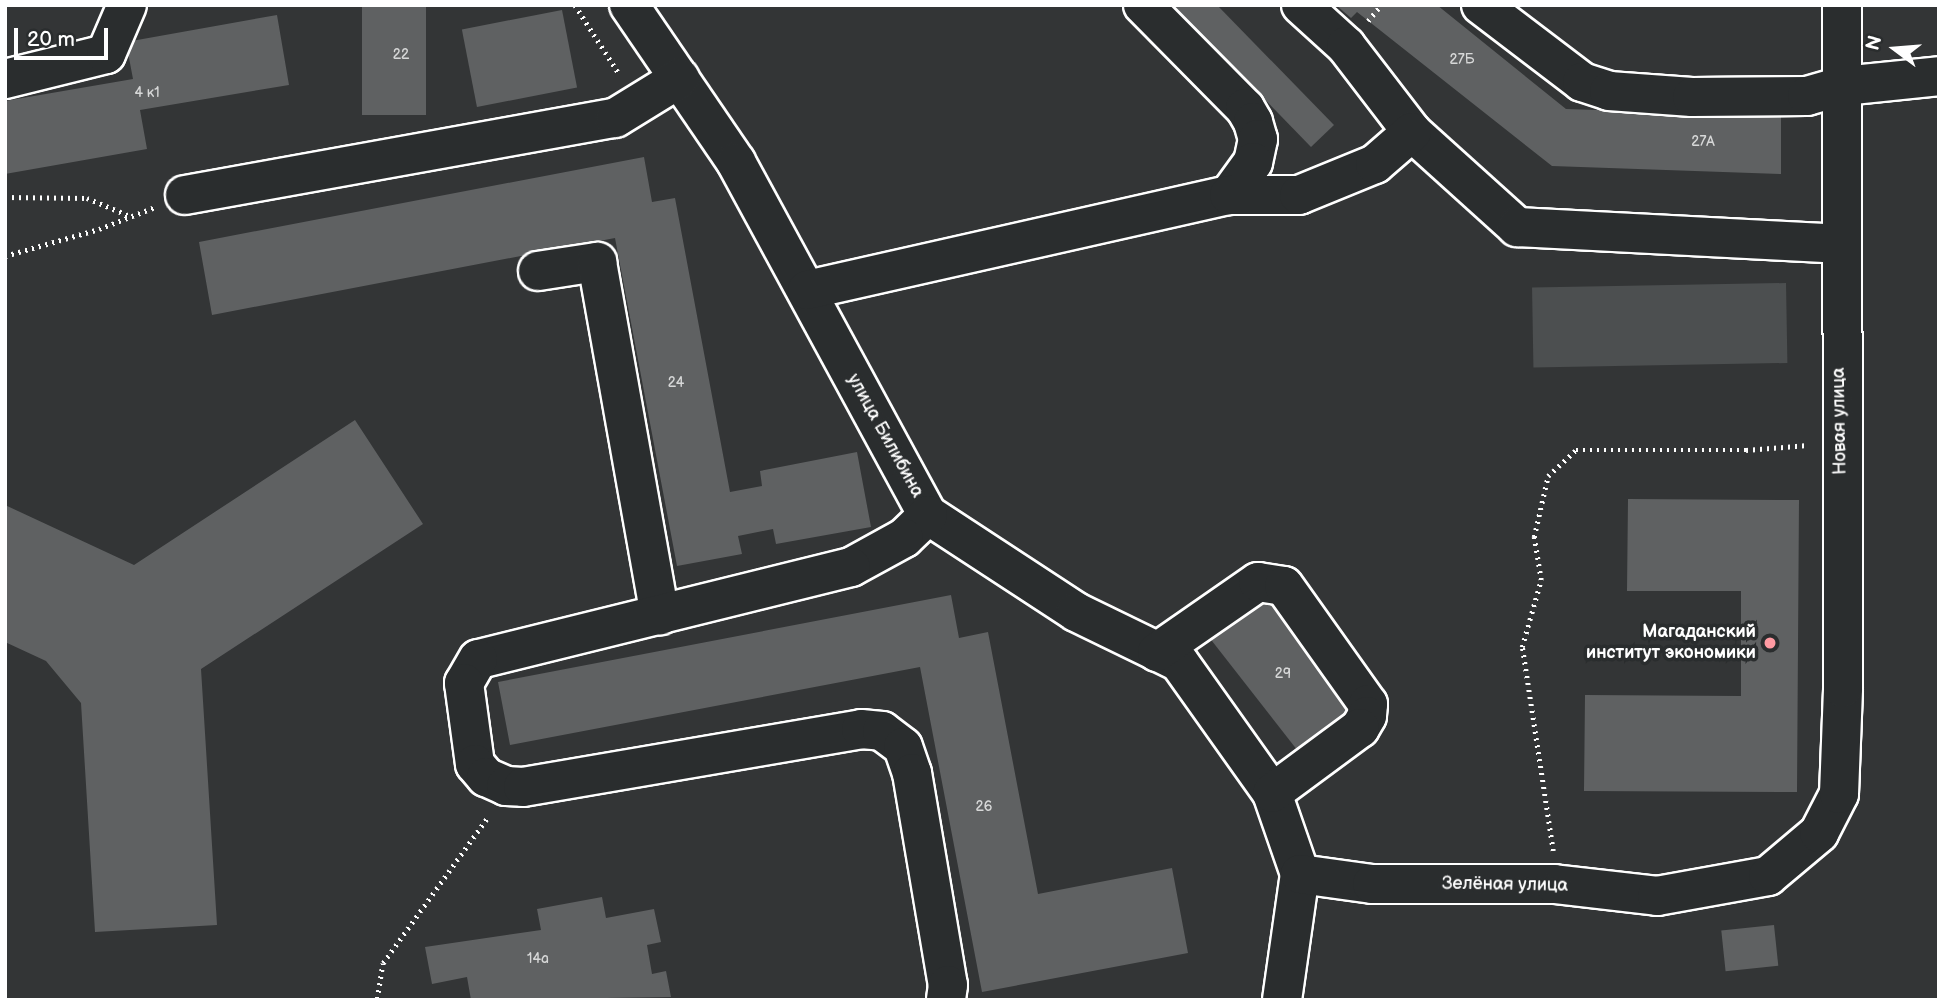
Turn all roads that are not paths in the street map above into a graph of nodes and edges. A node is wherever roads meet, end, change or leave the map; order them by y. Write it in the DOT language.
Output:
graph roads {
  1 [pos="127,5"];
  2 [pos="629,5"];
  3 [pos="1143,5"];
  4 [pos="1301,5"];
  5 [pos="1482,5"];
  6 [pos="1842,5"];
  7 [pos="1939,76"];
  8 [pos="680,78"];
  9 [pos="5,79"];
  10 [pos="1843,86"];
  11 [pos="1412,132"];
  12 [pos="185,195"];
  13 [pos="1230,195"];
  14 [pos="1839,244"];
  15 [pos="538,271"];
  16 [pos="807,290"];
  17 [pos="929,515"];
  18 [pos="660,615"];
  19 [pos="1157,652"];
  20 [pos="1272,793"];
  21 [pos="1819,833"];
  22 [pos="1300,874"];
  23 [pos="946,1000"];
  24 [pos="1282,1000"];
  1 -- 9 [label="street"];
  2 -- 8 [label="street, улица Билибина"];
  3 -- 13 [label="street"];
  4 -- 11 [label="street"];
  5 -- 10 [label="street"];
  6 -- 10 [label="street, Новая улица"];
  7 -- 10 [label="street"];
  8 -- 12 [label="street"];
  8 -- 16 [label="street, улица Билибина"];
  10 -- 14 [label="street, Новая улица"];
  11 -- 13 [label="street"];
  11 -- 14 [label="street"];
  13 -- 16 [label="street"];
  14 -- 21 [label="street, Новая улица"];
  15 -- 18 [label="street"];
  16 -- 17 [label="street, улица Билибина"];
  17 -- 18 [label="street"];
  17 -- 19 [label="street, улица Билибина"];
  18 -- 23 [label="street"];
  19 -- 20 [label="street, улица Билибина"];
  19 -- 20 [label="street"];
  20 -- 22 [label="street, улица Билибина"];
  21 -- 22 [label="street, Зелёная улица"];
  22 -- 24 [label="street"];
}
